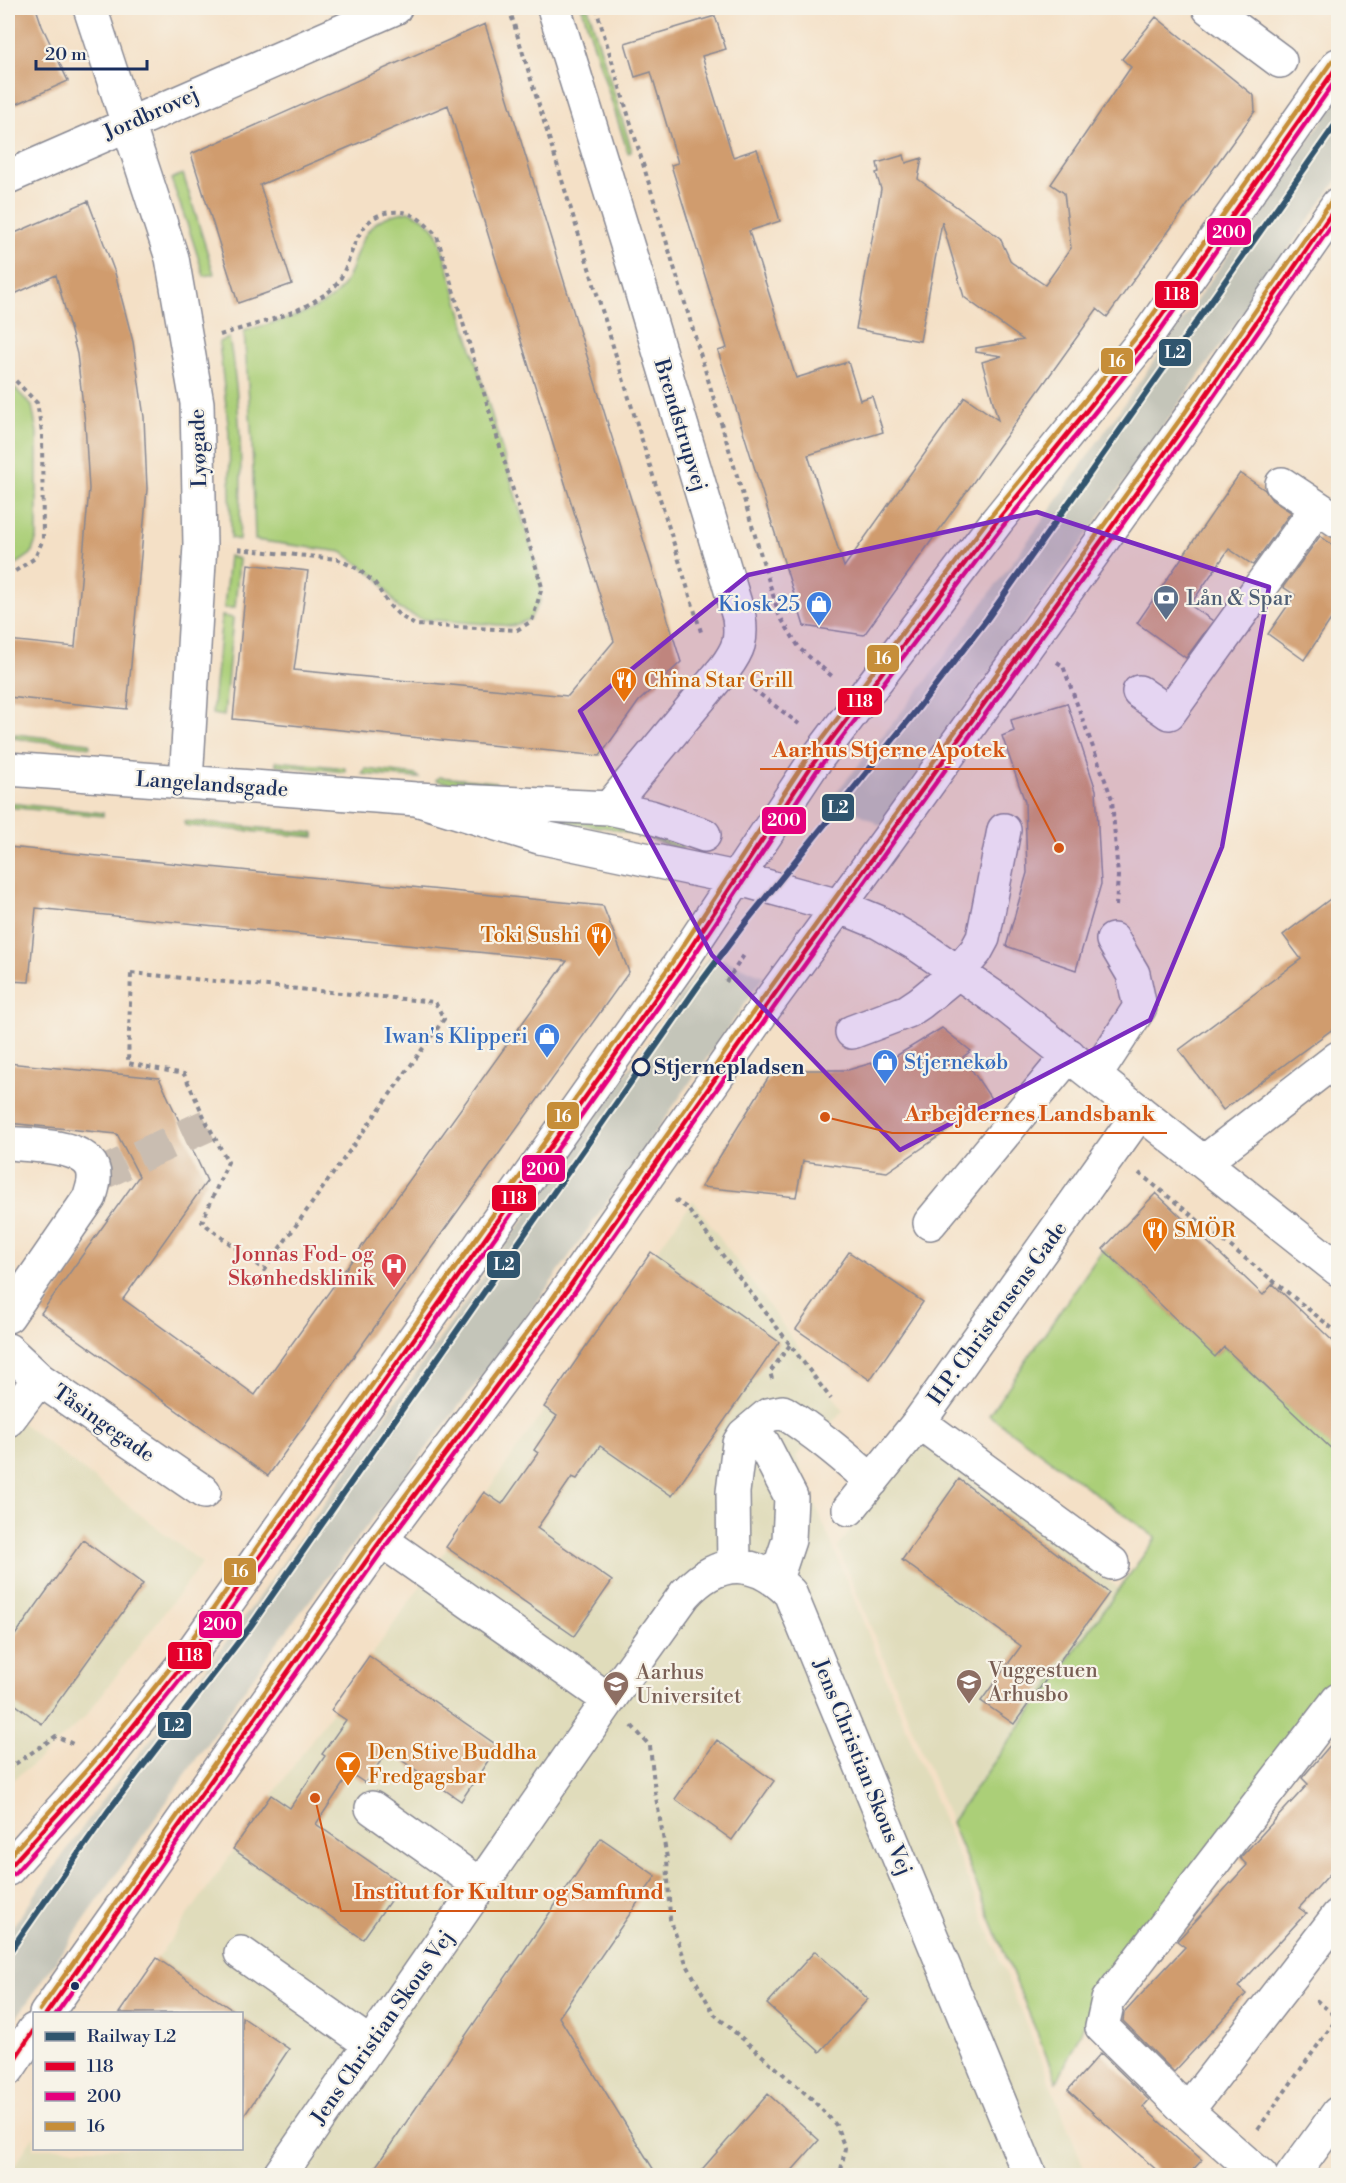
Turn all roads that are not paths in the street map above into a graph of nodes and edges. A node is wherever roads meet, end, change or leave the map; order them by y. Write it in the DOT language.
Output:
graph roads {
  1 [pos="90,8"];
  2 [pos="394,8"];
  3 [pos="554,8"];
  4 [pos="1209,8"];
  5 [pos="1280,62"];
  6 [pos="1338,65"];
  7 [pos="127,123"];
  8 [pos="8,177"];
  9 [pos="1338,204"];
  10 [pos="1282,484"];
  11 [pos="1328,514"];
  12 [pos="1138,692"];
  13 [pos="8,769"];
  14 [pos="186,782"];
  15 [pos="416,799"];
  16 [pos="609,808"];
  17 [pos="1004,830"];
  18 [pos="704,835"];
  19 [pos="736,878"];
  20 [pos="839,906"];
  21 [pos="1113,940"];
  22 [pos="958,972"];
  23 [pos="852,1032"];
  24 [pos="1069,1055"];
  25 [pos="1338,1058"];
  26 [pos="1095,1076"];
  27 [pos="1140,1112"];
  28 [pos="8,1143"];
  29 [pos="1204,1162"];
  30 [pos="930,1223"];
  31 [pos="1338,1269"];
  32 [pos="8,1316"];
  33 [pos="8,1350"];
  34 [pos="39,1378"];
  35 [pos="8,1420"];
  36 [pos="919,1422"];
  37 [pos="763,1443"];
  38 [pos="872,1481"];
  39 [pos="204,1492"];
  40 [pos="849,1509"];
  41 [pos="381,1540"];
  42 [pos="1112,1563"];
  43 [pos="734,1565"];
  44 [pos="776,1579"];
  45 [pos="609,1700"];
  46 [pos="1338,1700"];
  47 [pos="372,1808"];
  48 [pos="8,1869"];
  49 [pos="480,1885"];
  50 [pos="1338,1916"];
  51 [pos="241,1953"];
  52 [pos="47,2012"];
  53 [pos="33,2032"];
  54 [pos="370,2044"];
  55 [pos="8,2069"];
  56 [pos="1187,2111"];
  57 [pos="1338,2114"];
  58 [pos="1250,2166"];
  59 [pos="279,2175"];
  60 [pos="1030,2175"];
  61 [pos="1292,2175"];
  1 -- 7 [label="street, Lyøgade"];
  2 -- 7 [label="street, Jordbrovej"];
  3 -- 16 [label="street, Brendstrupvej"];
  4 -- 5 [label="street"];
  6 -- 19 [label="street"];
  7 -- 8 [label="street, Jordbrovej"];
  7 -- 14 [label="street, Lyøgade"];
  9 -- 20 [label="street"];
  10 -- 11 [label="street"];
  11 -- 12 [label="street"];
  13 -- 14 [label="street, Langelandsgade"];
  14 -- 15 [label="street, Langelandsgade"];
  15 -- 16 [label="street, Langelandsgade"];
  15 -- 19 [label="street, Langelandsgade"];
  16 -- 18 [label="street, Langelandsgade"];
  17 -- 22 [label="street"];
  19 -- 20 [label="street, Langelandsgade"];
  19 -- 48 [label="street"];
  20 -- 22 [label="street, Langelandsgade"];
  20 -- 41 [label="street"];
  21 -- 26 [label="street"];
  22 -- 23 [label="street"];
  22 -- 24 [label="street, Langelandsgade"];
  24 -- 26 [label="street, Langelandsgade"];
  24 -- 30 [label="street"];
  25 -- 29 [label="street"];
  26 -- 27 [label="street, Langelandsgade"];
  27 -- 29 [label="street, Langelandsgade"];
  27 -- 36 [label="street, H.P. Christensens Gade"];
  28 -- 32 [label="street"];
  29 -- 31 [label="street, Langelandsgade"];
  33 -- 34 [label="street, Tåsingegade"];
  34 -- 35 [label="street"];
  34 -- 39 [label="street, Tåsingegade"];
  36 -- 38 [label="street, H.P. Christensens Gade"];
  36 -- 42 [label="street"];
  37 -- 44 [label="street"];
  38 -- 40 [label="street, H.P. Christensens Gade"];
  38 -- 43 [label="street"];
  41 -- 45 [label="street"];
  41 -- 52 [label="street"];
  43 -- 44 [label="street"];
  43 -- 45 [label="street, Jens Christian Skous Vej"];
  44 -- 60 [label="street, Jens Christian Skous Vej"];
  45 -- 49 [label="street, Jens Christian Skous Vej"];
  46 -- 56 [label="street"];
  47 -- 49 [label="street"];
  49 -- 54 [label="street, Jens Christian Skous Vej"];
  50 -- 56 [label="street"];
  51 -- 54 [label="street"];
  53 -- 55 [label="street"];
  54 -- 59 [label="street, Jens Christian Skous Vej"];
  56 -- 58 [label="street"];
  57 -- 61 [label="street"];
}
